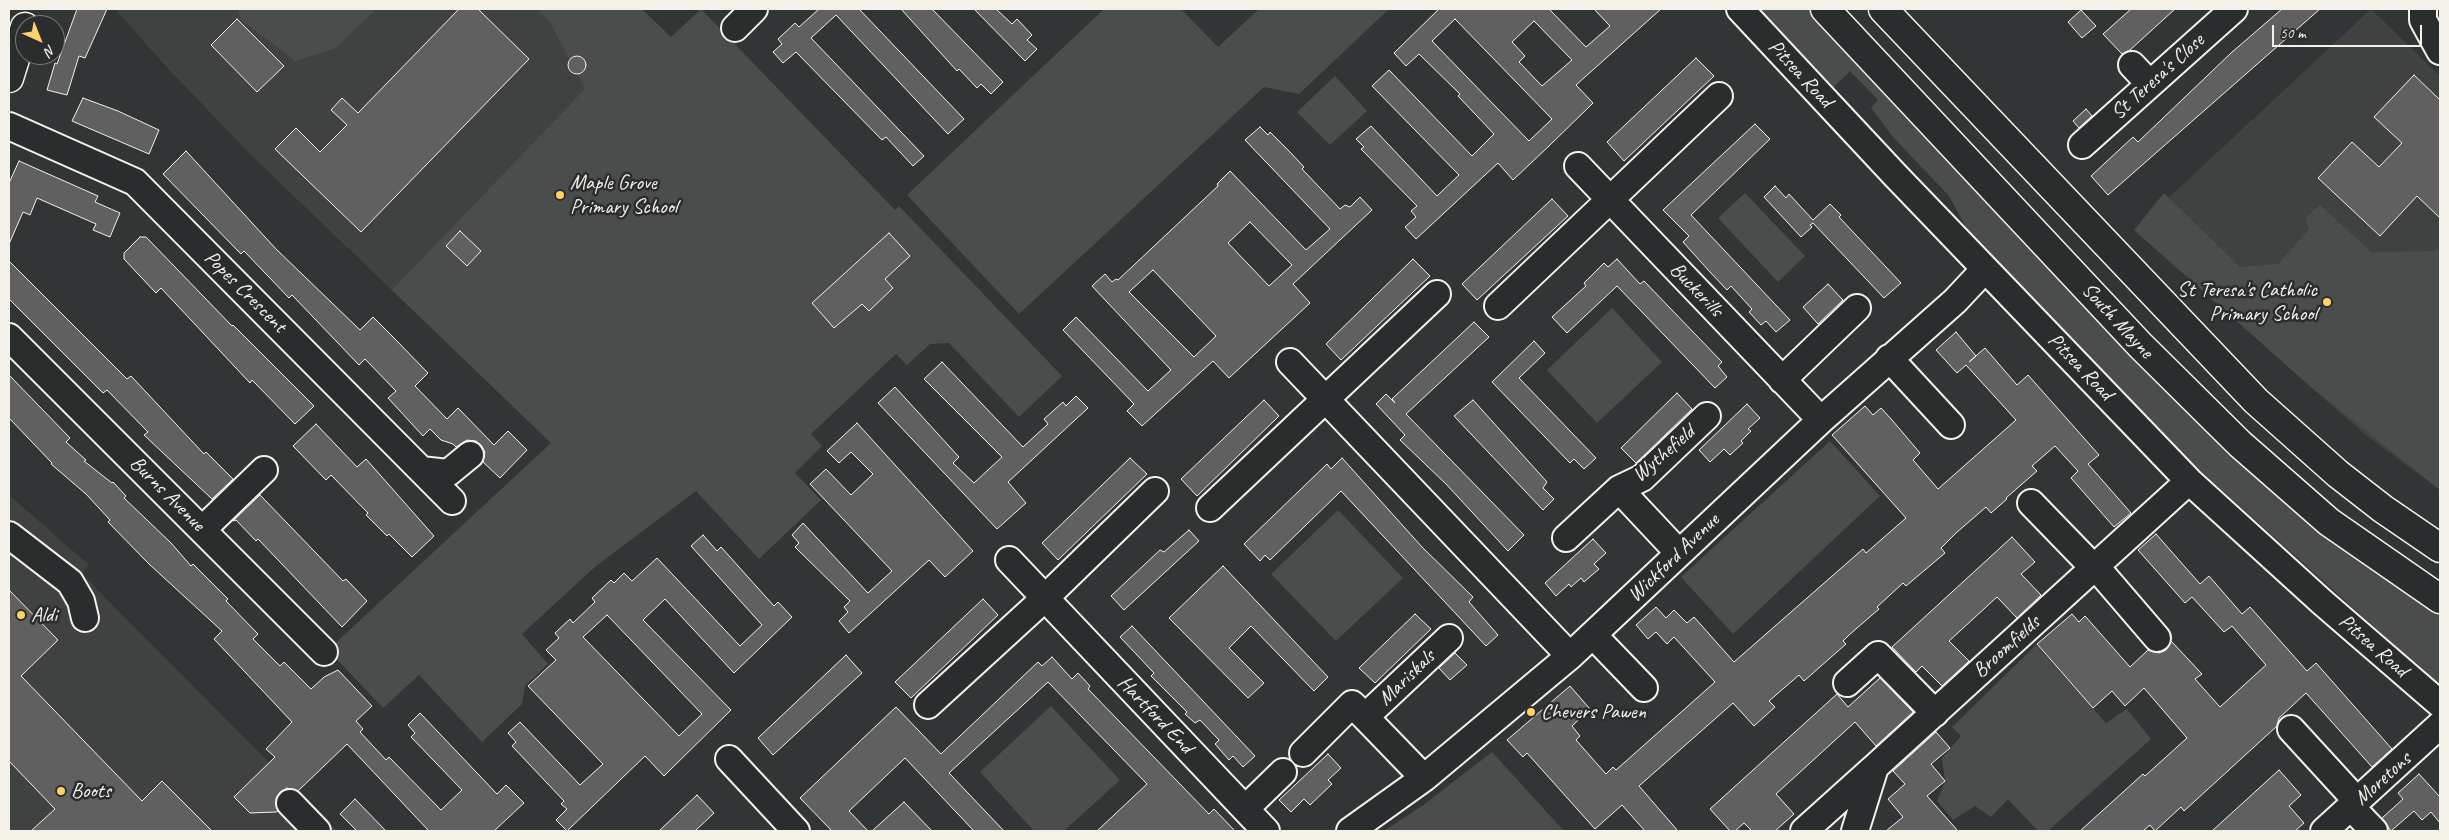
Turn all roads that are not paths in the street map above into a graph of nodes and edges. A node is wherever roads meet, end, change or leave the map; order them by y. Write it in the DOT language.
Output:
graph roads {
  1 [pos="754,9"];
  2 [pos="1740,9"];
  3 [pos="1825,9"];
  4 [pos="1883,9"];
  5 [pos="2234,9"];
  6 [pos="2423,9"];
  7 [pos="735,28"];
  8 [pos="2440,51"];
  9 [pos="15,58"];
  10 [pos="2132,65"];
  11 [pos="9,78"];
  12 [pos="2150,84"];
  13 [pos="1719,96"];
  14 [pos="9,126"];
  15 [pos="2082,145"];
  16 [pos="1578,166"];
  17 [pos="1610,200"];
  18 [pos="1986,269"];
  19 [pos="1437,294"];
  20 [pos="1498,306"];
  21 [pos="1857,308"];
  22 [pos="9,337"];
  23 [pos="1889,358"];
  24 [pos="1290,362"];
  25 [pos="1782,380"];
  26 [pos="1327,399"];
  27 [pos="1707,416"];
  28 [pos="1821,420"];
  29 [pos="1951,425"];
  30 [pos="470,455"];
  31 [pos="264,470"];
  32 [pos="422,470"];
  33 [pos="2188,481"];
  34 [pos="1620,489"];
  35 [pos="1155,491"];
  36 [pos="452,501"];
  37 [pos="2031,503"];
  38 [pos="1210,508"];
  39 [pos="204,530"];
  40 [pos="9,535"];
  41 [pos="1566,538"];
  42 [pos="2440,548"];
  43 [pos="1679,553"];
  44 [pos="1010,560"];
  45 [pos="2095,568"];
  46 [pos="1045,598"];
  47 [pos="2440,599"];
  48 [pos="85,618"];
  49 [pos="1593,635"];
  50 [pos="1449,638"];
  51 [pos="2157,638"];
  52 [pos="324,652"];
  53 [pos="1570,656"];
  54 [pos="1847,683"];
  55 [pos="1644,688"];
  56 [pos="2440,704"];
  57 [pos="928,705"];
  58 [pos="1935,713"];
  59 [pos="1365,717"];
  60 [pos="2440,725"];
  61 [pos="2291,729"];
  62 [pos="1303,752"];
  63 [pos="729,760"];
  64 [pos="1874,767"];
  65 [pos="1282,772"];
  66 [pos="1424,778"];
  67 [pos="290,803"];
  68 [pos="2354,804"];
  69 [pos="1245,809"];
  70 [pos="317,831"];
  71 [pos="796,831"];
  72 [pos="1266,831"];
  73 [pos="1350,831"];
  74 [pos="1804,831"];
  75 [pos="1855,831"];
  76 [pos="2324,831"];
  77 [pos="2374,831"];
  1 -- 7 [label="street"];
  2 -- 18 [label="street, Pitsea Road"];
  3 -- 47 [label="main road, South Mayne"];
  4 -- 42 [label="main road"];
  5 -- 12 [label="street, St Teresa's Close"];
  6 -- 8 [label="street"];
  9 -- 11 [label="main road"];
  10 -- 12 [label="street"];
  12 -- 15 [label="street, St Teresa's Close"];
  13 -- 17 [label="street"];
  14 -- 32 [label="street, Popes Crescent"];
  16 -- 17 [label="street, Buckerills"];
  17 -- 20 [label="street"];
  17 -- 25 [label="street, Buckerills"];
  18 -- 23 [label="street, Wickford Avenue"];
  18 -- 33 [label="street, Pitsea Road"];
  19 -- 26 [label="street"];
  21 -- 25 [label="street"];
  22 -- 39 [label="street, Burns Avenue"];
  23 -- 28 [label="street, Wickford Avenue"];
  23 -- 29 [label="street"];
  24 -- 26 [label="street"];
  25 -- 28 [label="street, Buckerills"];
  26 -- 38 [label="street"];
  26 -- 53 [label="street"];
  27 -- 34 [label="street, Wythefield"];
  28 -- 43 [label="street, Wickford Avenue"];
  30 -- 32 [label="street"];
  31 -- 39 [label="street"];
  32 -- 36 [label="street, Popes Crescent"];
  33 -- 45 [label="street, Broomfields"];
  33 -- 56 [label="street, Pitsea Road"];
  34 -- 41 [label="street, Wythefield"];
  34 -- 43 [label="street, Wythefield"];
  35 -- 46 [label="street"];
  37 -- 45 [label="street"];
  39 -- 52 [label="street, Burns Avenue"];
  40 -- 48 [label="street"];
  43 -- 49 [label="street, Wickford Avenue"];
  44 -- 46 [label="street, Hartford End"];
  45 -- 51 [label="street"];
  45 -- 58 [label="street, Broomfields"];
  46 -- 57 [label="street"];
  46 -- 69 [label="street, Hartford End"];
  49 -- 53 [label="street, Wickford Avenue"];
  49 -- 55 [label="street"];
  50 -- 59 [label="street, Mariskals"];
  53 -- 66 [label="street, Wickford Avenue"];
  54 -- 58 [label="street"];
  58 -- 64 [label="street, Broomfields"];
  59 -- 62 [label="street, Mariskals"];
  59 -- 66 [label="street, Mariskals"];
  60 -- 68 [label="street, Moretons"];
  61 -- 68 [label="street"];
  63 -- 71 [label="street"];
  64 -- 74 [label="street, Broomfields"];
  64 -- 75 [label="street"];
  65 -- 69 [label="street"];
  66 -- 73 [label="street, Wickford Avenue"];
  67 -- 70 [label="street"];
  68 -- 76 [label="street, Moretons"];
  68 -- 77 [label="street"];
  69 -- 72 [label="street, Hartford End"];
}
